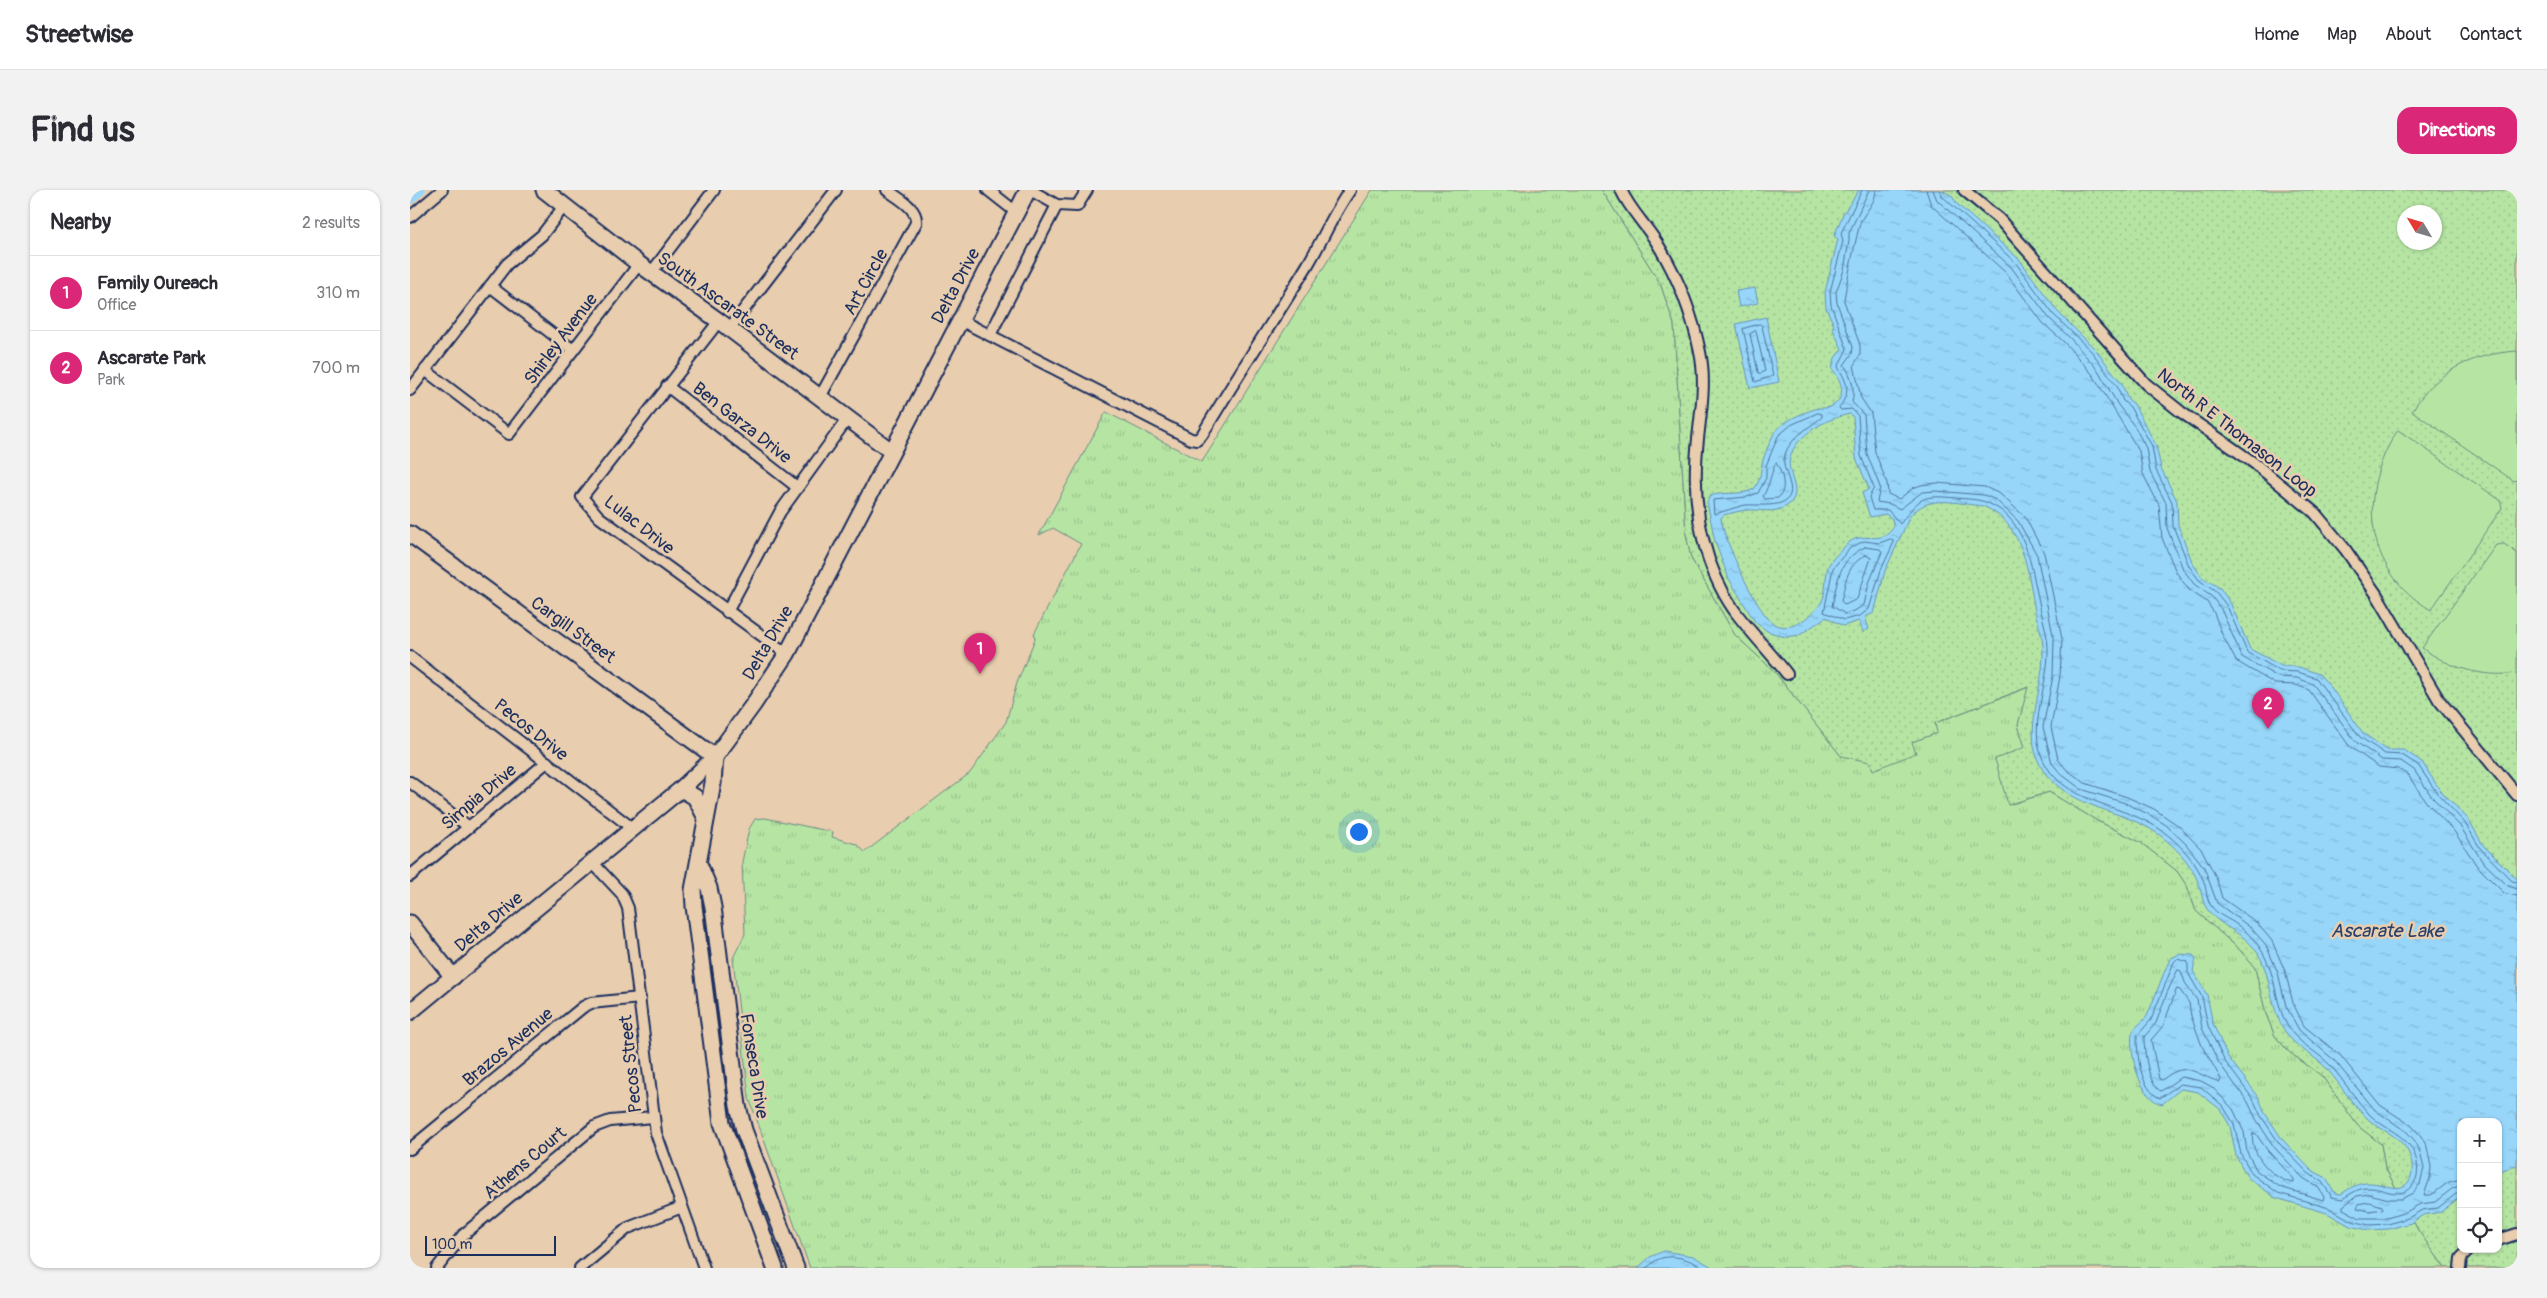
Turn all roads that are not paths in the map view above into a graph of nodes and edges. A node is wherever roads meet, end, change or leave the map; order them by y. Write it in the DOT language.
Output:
graph roads {
  1 [pos="442,190"];
  2 [pos="544,190"];
  3 [pos="714,190"];
  4 [pos="836,190"];
  5 [pos="887,190"];
  6 [pos="988,190"];
  7 [pos="1029,190"];
  8 [pos="1087,190"];
  9 [pos="1350,190"];
  10 [pos="1621,190"];
  11 [pos="1964,190"];
  12 [pos="565,205"];
  13 [pos="1057,206"];
  14 [pos="1016,212"];
  15 [pos="410,217"];
  16 [pos="645,268"];
  17 [pos="490,286"];
  18 [pos="960,320"];
  19 [pos="724,325"];
  20 [pos="990,335"];
  21 [pos="573,350"];
  22 [pos="425,370"];
  23 [pos="667,386"];
  24 [pos="410,390"];
  25 [pos="820,397"];
  26 [pos="848,418"];
  27 [pos="891,451"];
  28 [pos="797,487"];
  29 [pos="410,534"];
  30 [pos="727,612"];
  31 [pos="786,654"];
  32 [pos="410,657"];
  33 [pos="1787,674"];
  34 [pos="714,757"];
  35 [pos="547,762"];
  36 [pos="410,782"];
  37 [pos="681,789"];
  38 [pos="2517,795"];
  39 [pos="706,818"];
  40 [pos="469,827"];
  41 [pos="632,828"];
  42 [pos="592,862"];
  43 [pos="699,864"];
  44 [pos="410,876"];
  45 [pos="410,922"];
  46 [pos="453,977"];
  47 [pos="640,998"];
  48 [pos="410,1012"];
  49 [pos="652,1117"];
  50 [pos="410,1149"];
  51 [pos="682,1207"];
  52 [pos="2517,1234"];
  53 [pos="2502,1239"];
  54 [pos="2466,1253"];
  55 [pos="437,1268"];
  56 [pos="580,1268"];
  57 [pos="704,1268"];
  58 [pos="775,1268"];
  59 [pos="796,1268"];
  60 [pos="2460,1268"];
  1 -- 15 [label="street"];
  2 -- 12 [label="main road, South Ascarate Street"];
  3 -- 16 [label="street, Shirley Avenue"];
  4 -- 19 [label="street"];
  5 -- 25 [label="street, Art Circle"];
  6 -- 14 [label="street"];
  7 -- 13 [label="street"];
  7 -- 14 [label="main road, Delta Drive"];
  8 -- 13 [label="street"];
  9 -- 20 [label="street"];
  10 -- 33 [label="street"];
  11 -- 38 [label="street, North R E Thomason Loop"];
  12 -- 16 [label="main road, South Ascarate Street"];
  12 -- 17 [label="street"];
  13 -- 20 [label="street"];
  14 -- 18 [label="main road, Delta Drive"];
  16 -- 19 [label="main road, South Ascarate Street"];
  16 -- 21 [label="street, Shirley Avenue"];
  17 -- 21 [label="street"];
  17 -- 22 [label="street"];
  18 -- 20 [label="street"];
  18 -- 27 [label="main road, Delta Drive"];
  19 -- 23 [label="street, Lulac Drive"];
  19 -- 25 [label="main road, South Ascarate Street"];
  21 -- 22 [label="street, Shirley Avenue"];
  22 -- 24 [label="street"];
  23 -- 28 [label="street, Ben Garza Drive"];
  23 -- 30 [label="street, Lulac Drive"];
  25 -- 26 [label="main road, South Ascarate Street"];
  26 -- 27 [label="main road, South Ascarate Street"];
  26 -- 28 [label="street"];
  27 -- 31 [label="main road, Delta Drive"];
  28 -- 30 [label="street"];
  29 -- 34 [label="main road, Cargill Street"];
  30 -- 31 [label="street, Lulac Drive"];
  31 -- 34 [label="main road, Delta Drive"];
  32 -- 35 [label="street, Pecos Drive"];
  34 -- 37 [label="main road, Delta Drive"];
  34 -- 39 [label="main road"];
  35 -- 40 [label="street, Simpia Drive"];
  35 -- 41 [label="street, Pecos Drive"];
  36 -- 40 [label="street"];
  37 -- 39 [label="main road"];
  37 -- 41 [label="main road, Delta Drive"];
  39 -- 43 [label="main road"];
  40 -- 44 [label="street, Simpia Drive"];
  41 -- 42 [label="main road, Delta Drive"];
  42 -- 46 [label="main road, Delta Drive"];
  42 -- 47 [label="street, Pecos Street"];
  43 -- 58 [label="main road"];
  43 -- 59 [label="main road, Fonseca Drive"];
  45 -- 46 [label="main road"];
  46 -- 48 [label="main road, Delta Drive"];
  47 -- 49 [label="street, Pecos Street"];
  47 -- 50 [label="street, Brazos Avenue"];
  49 -- 51 [label="street, Pecos Street"];
  49 -- 55 [label="street, Athens Court"];
  51 -- 56 [label="street"];
  51 -- 57 [label="street, Pecos Street"];
  52 -- 53 [label="street"];
  54 -- 60 [label="street"];
}
